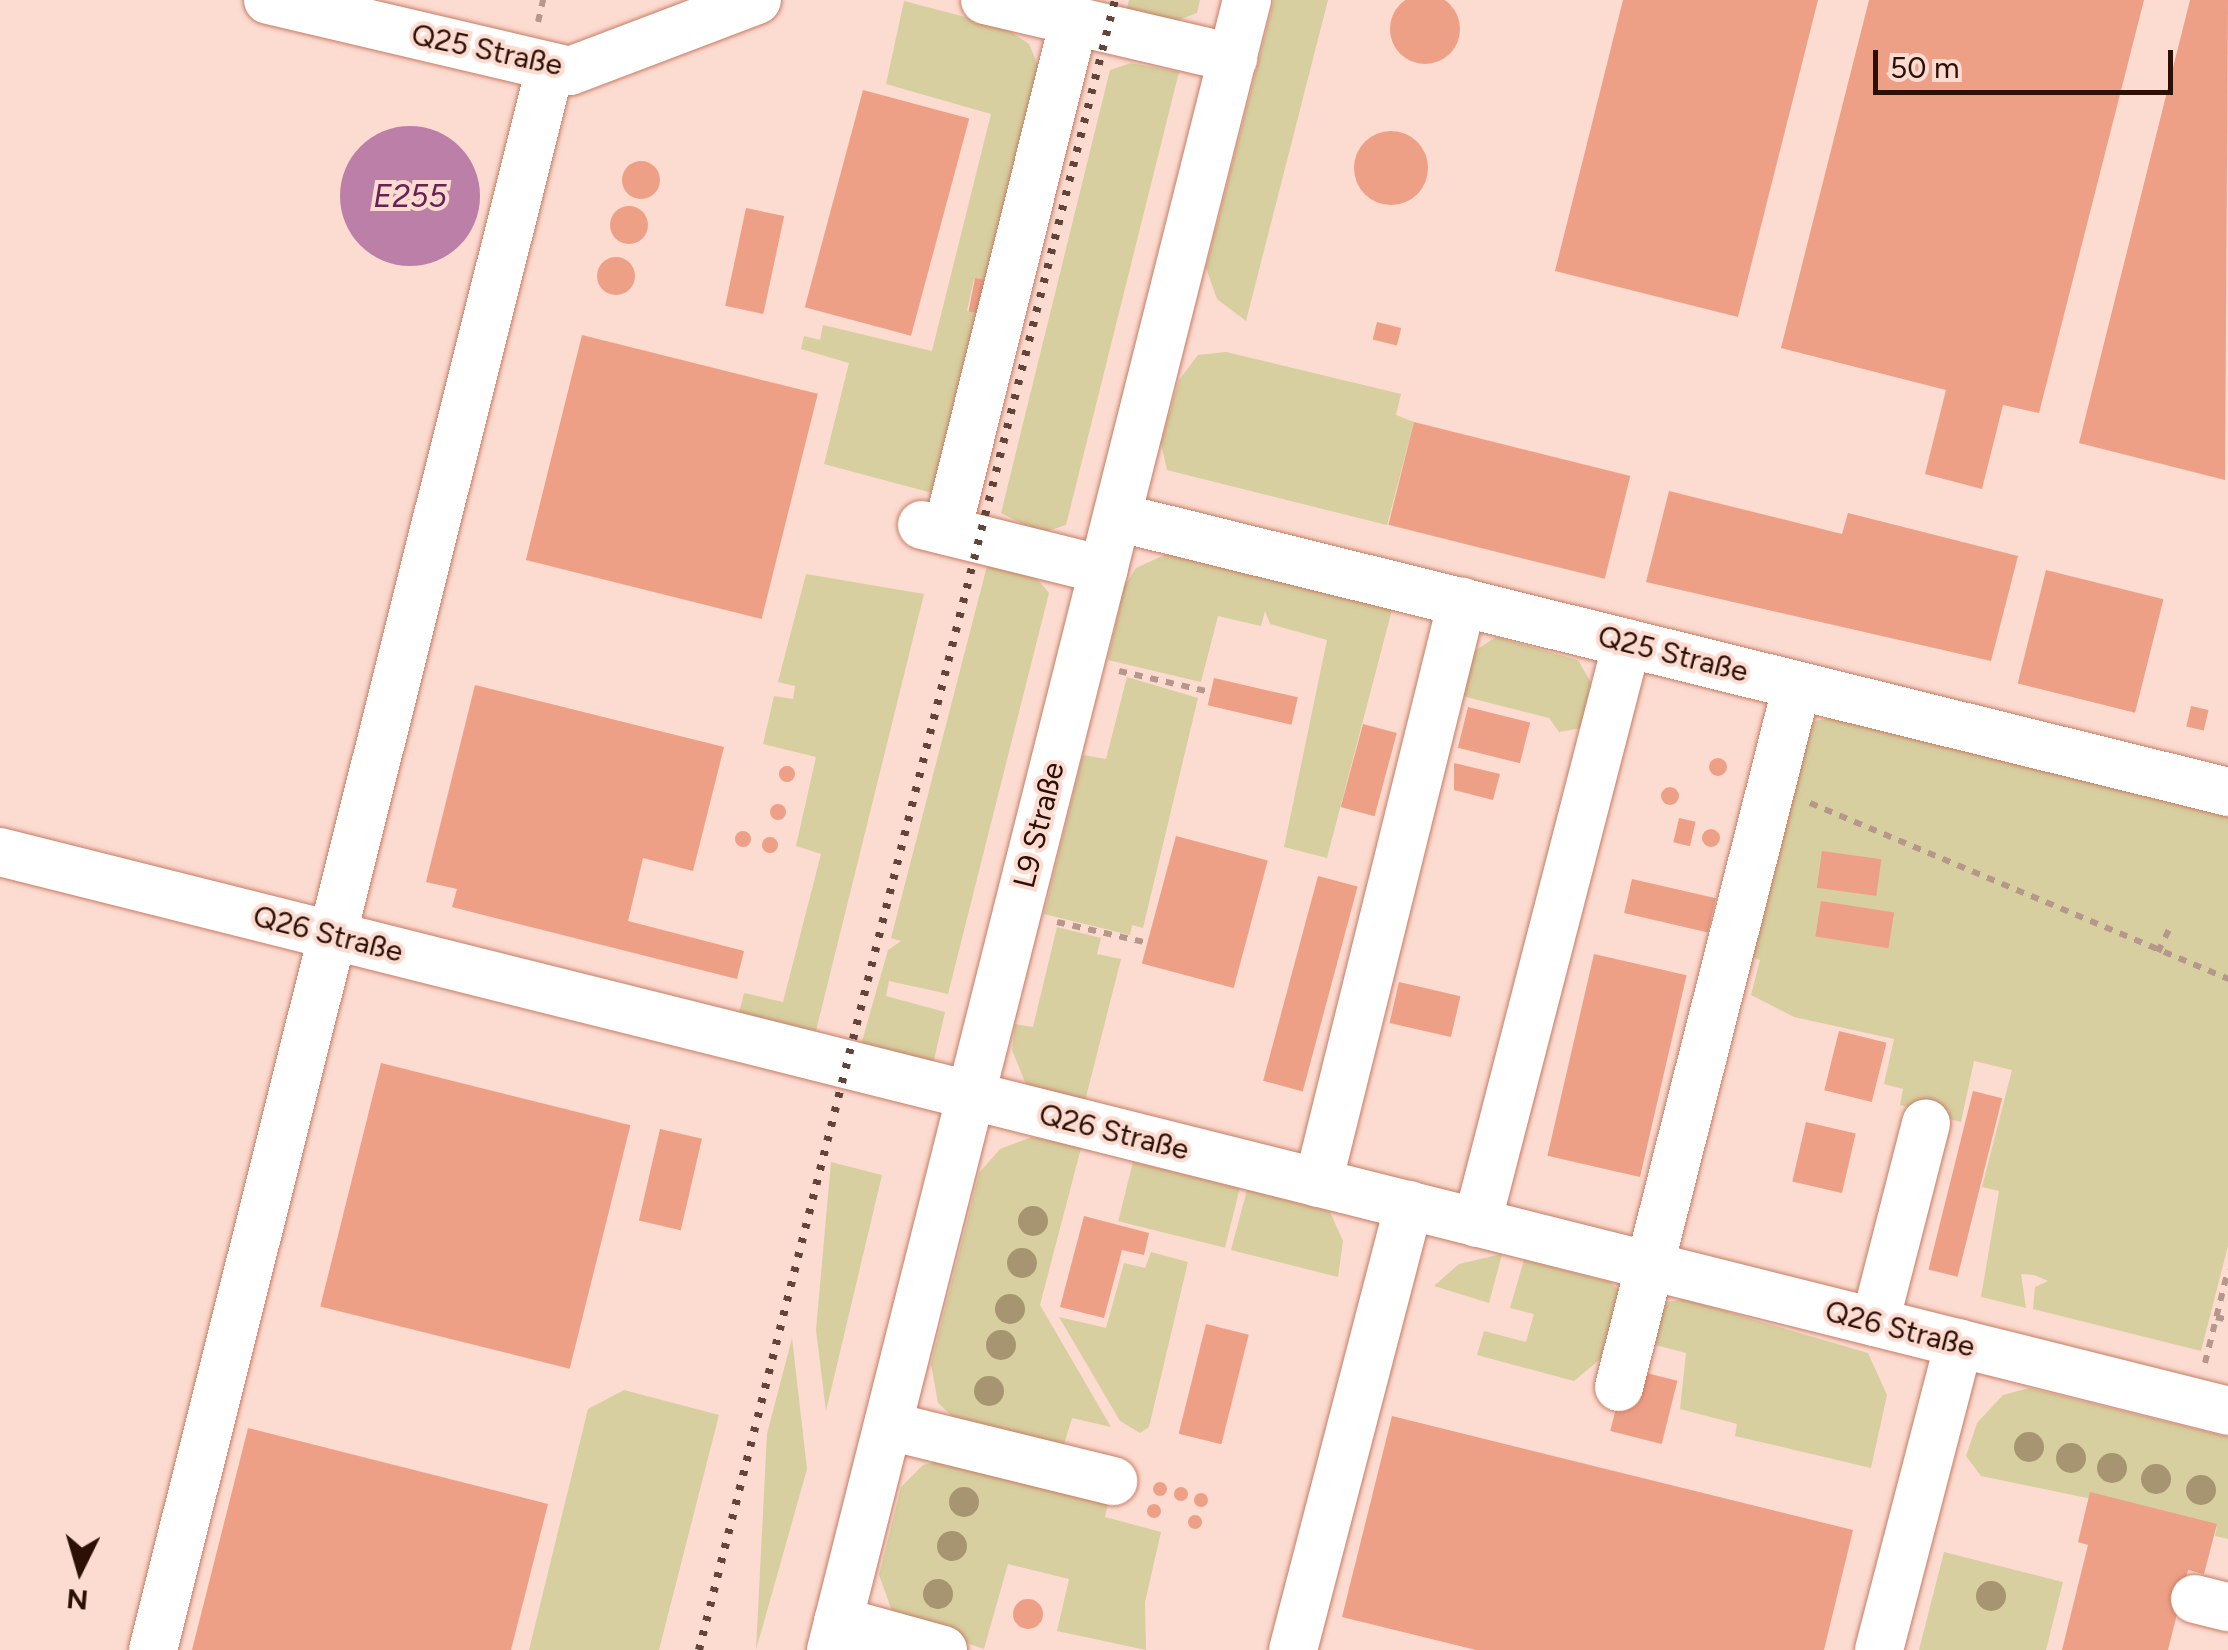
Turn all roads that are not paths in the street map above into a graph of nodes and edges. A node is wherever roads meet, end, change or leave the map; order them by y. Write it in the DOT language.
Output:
graph roads {
  1 [pos="268,0"];
  2 [pos="757,0"];
  3 [pos="985,0"];
  4 [pos="1247,0"];
  5 [pos="1074,21"];
  6 [pos="1233,58"];
  7 [pos="550,68"];
  8 [pos="1117,517"];
  9 [pos="1104,570"];
  10 [pos="1462,602"];
  11 [pos="1627,643"];
  12 [pos="1797,686"];
  13 [pos="2228,792"];
  14 [pos="0,852"];
  15 [pos="334,936"];
  16 [pos="972,1096"];
  17 [pos="1926,1123"];
  18 [pos="1318,1183"];
  19 [pos="1409,1205"];
  20 [pos="1477,1222"];
  21 [pos="1649,1266"];
  22 [pos="1874,1322"];
  23 [pos="1959,1343"];
  24 [pos="1620,1387"];
  25 [pos="2212,1407"];
  26 [pos="889,1426"];
  27 [pos="1113,1481"];
  28 [pos="835,1636"];
  29 [pos="153,1650"];
  30 [pos="943,1650"];
  31 [pos="1294,1650"];
  32 [pos="1879,1650"];
  1 -- 7 [label="lane, Q25 Straße"];
  2 -- 7 [label="lane, Q25 Straße"];
  3 -- 5 [label="lane"];
  4 -- 6 [label="lane, L9 Straße"];
  5 -- 6 [label="lane"];
  5 -- 9 [label="lane"];
  6 -- 8 [label="lane, L9 Straße"];
  7 -- 15 [label="lane"];
  8 -- 9 [label="lane, L9 Straße"];
  8 -- 10 [label="lane, Q25 Straße"];
  9 -- 16 [label="lane, L9 Straße"];
  10 -- 11 [label="lane, Q25 Straße"];
  10 -- 18 [label="lane"];
  11 -- 12 [label="lane, Q25 Straße"];
  11 -- 20 [label="lane"];
  12 -- 13 [label="lane, Q25 Straße"];
  12 -- 21 [label="lane"];
  14 -- 15 [label="lane, Q26 Straße"];
  15 -- 16 [label="lane, Q26 Straße"];
  15 -- 29 [label="lane"];
  16 -- 18 [label="lane, Q26 Straße"];
  16 -- 26 [label="lane, L9 Straße"];
  17 -- 22 [label="lane"];
  18 -- 19 [label="lane, Q26 Straße"];
  19 -- 20 [label="lane, Q26 Straße"];
  19 -- 31 [label="lane"];
  20 -- 21 [label="lane, Q26 Straße"];
  21 -- 22 [label="lane, Q26 Straße"];
  21 -- 24 [label="lane"];
  22 -- 23 [label="lane, Q26 Straße"];
  23 -- 25 [label="lane, Q26 Straße"];
  23 -- 32 [label="lane"];
  26 -- 27 [label="lane"];
  26 -- 28 [label="lane, L9 Straße"];
  28 -- 30 [label="lane"];
}
